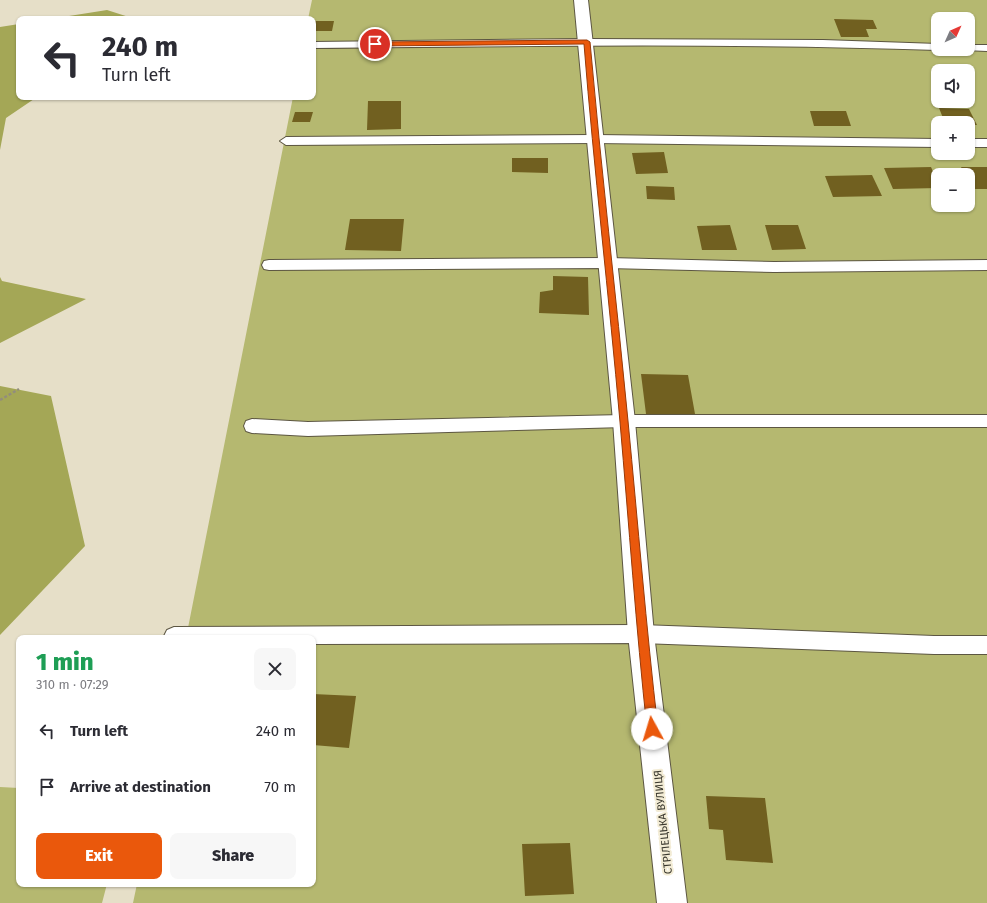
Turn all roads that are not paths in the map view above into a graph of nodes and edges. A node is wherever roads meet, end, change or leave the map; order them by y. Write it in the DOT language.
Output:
graph roads {
  1 [pos="582,0"];
  2 [pos="587,42"];
  3 [pos="316,44"];
  4 [pos="931,47"];
  5 [pos="975,48"];
  6 [pos="986,48"];
  7 [pos="595,139"];
  8 [pos="286,141"];
  9 [pos="931,143"];
  10 [pos="975,143"];
  11 [pos="987,143"];
  12 [pos="608,263"];
  13 [pos="987,265"];
  14 [pos="269,266"];
  15 [pos="987,421"];
  16 [pos="624,422"];
  17 [pos="252,426"];
  18 [pos="642,634"];
  19 [pos="316,635"];
  20 [pos="987,645"];
  21 [pos="672,903"];
  1 -- 2 [label="street, СТРІЛЕЦЬКА ВУЛИЦЯ"];
  2 -- 3 [label="lane"];
  2 -- 4 [label="lane"];
  2 -- 7 [label="street, СТРІЛЕЦЬКА ВУЛИЦЯ"];
  5 -- 6 [label="lane"];
  7 -- 8 [label="lane"];
  7 -- 9 [label="lane"];
  7 -- 12 [label="street, СТРІЛЕЦЬКА ВУЛИЦЯ"];
  10 -- 11 [label="lane"];
  12 -- 13 [label="lane"];
  12 -- 14 [label="lane"];
  12 -- 16 [label="street, СТРІЛЕЦЬКА ВУЛИЦЯ"];
  15 -- 16 [label="lane"];
  16 -- 17 [label="lane"];
  16 -- 18 [label="street, СТРІЛЕЦЬКА ВУЛИЦЯ"];
  18 -- 19 [label="lane"];
  18 -- 20 [label="lane"];
  18 -- 21 [label="street, СТРІЛЕЦЬКА ВУЛИЦЯ"];
}
